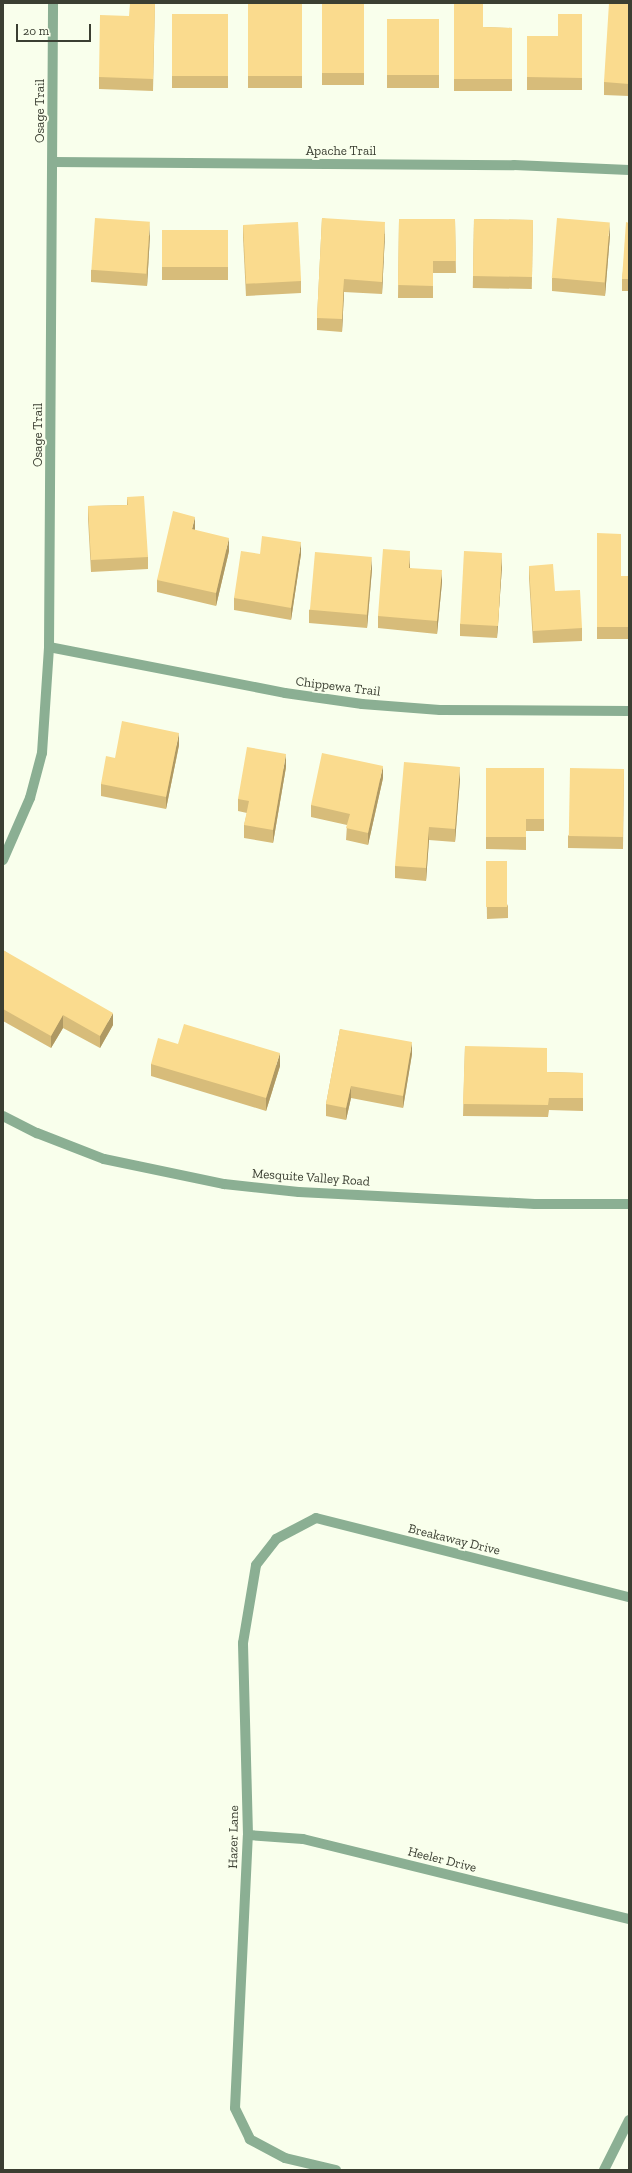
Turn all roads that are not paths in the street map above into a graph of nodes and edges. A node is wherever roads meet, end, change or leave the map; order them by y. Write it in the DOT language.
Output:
graph roads {
  1 [pos="54,3"];
  2 [pos="53,162"];
  3 [pos="629,170"];
  4 [pos="49,647"];
  5 [pos="629,711"];
  6 [pos="3,860"];
  7 [pos="3,1116"];
  8 [pos="629,1204"];
  9 [pos="276,1539"];
  10 [pos="629,1597"];
  11 [pos="248,1835"];
  12 [pos="629,1918"];
  13 [pos="629,2120"];
  14 [pos="336,2170"];
  15 [pos="604,2170"];
  1 -- 2 [label="street, Osage Trail"];
  2 -- 3 [label="street, Apache Trail"];
  2 -- 4 [label="street, Osage Trail"];
  4 -- 5 [label="street, Chippewa Trail"];
  4 -- 6 [label="street, Osage Trail"];
  7 -- 8 [label="street, Mesquite Valley Road"];
  9 -- 10 [label="street, Breakaway Drive"];
  9 -- 11 [label="street, Hazer Lane"];
  11 -- 12 [label="street, Heeler Drive"];
  11 -- 14 [label="street, Hazer Lane"];
  13 -- 15 [label="street"];
}
